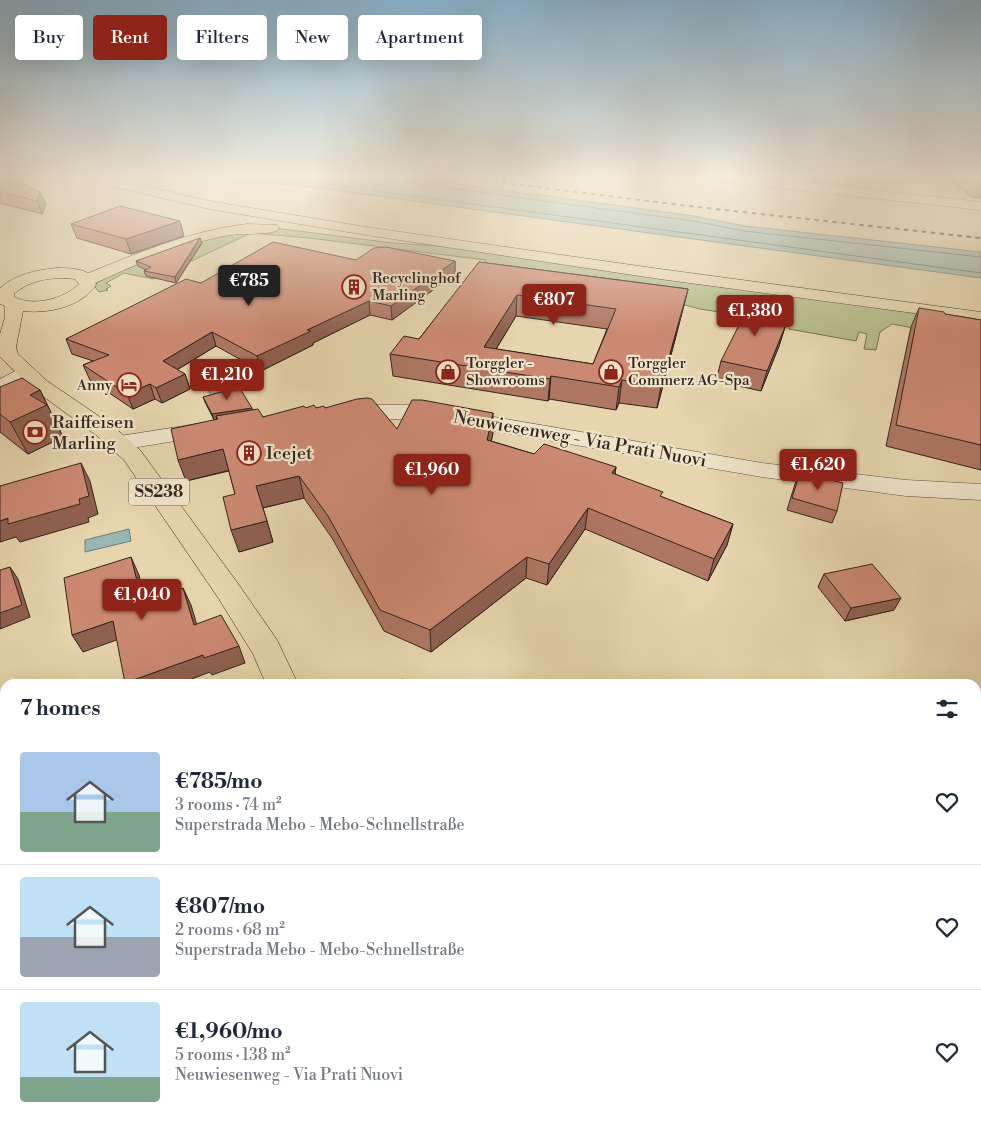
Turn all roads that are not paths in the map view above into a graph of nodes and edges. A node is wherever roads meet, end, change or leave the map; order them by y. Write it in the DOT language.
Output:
graph roads {
  1 [pos="179,227"];
  2 [pos="345,227"];
  3 [pos="395,227"];
  4 [pos="503,250"];
  5 [pos="82,277"];
  6 [pos="5,291"];
  7 [pos="53,304"];
  8 [pos="981,306"];
  9 [pos="981,317"];
  10 [pos="11,333"];
  11 [pos="26,373"];
  12 [pos="0,395"];
  13 [pos="326,413"];
  14 [pos="227,427"];
  15 [pos="120,444"];
  16 [pos="981,492"];
  17 [pos="280,679"];
  1 -- 5 [label="main road"];
  2 -- 4 [label="main road"];
  3 -- 8 [label="main road"];
  4 -- 5 [label="main road"];
  4 -- 9 [label="main road"];
  5 -- 6 [label="main road"];
  5 -- 7 [label="main road"];
  6 -- 7 [label="main road"];
  6 -- 10 [label="main road, SS238"];
  7 -- 10 [label="main road"];
  10 -- 11 [label="main road, SS238"];
  11 -- 12 [label="street"];
  11 -- 15 [label="main road, SS238"];
  13 -- 16 [label="street, Neuwiesenweg - Via Prati Nuovi"];
  14 -- 15 [label="street"];
  15 -- 17 [label="main road, SS238"];
}
